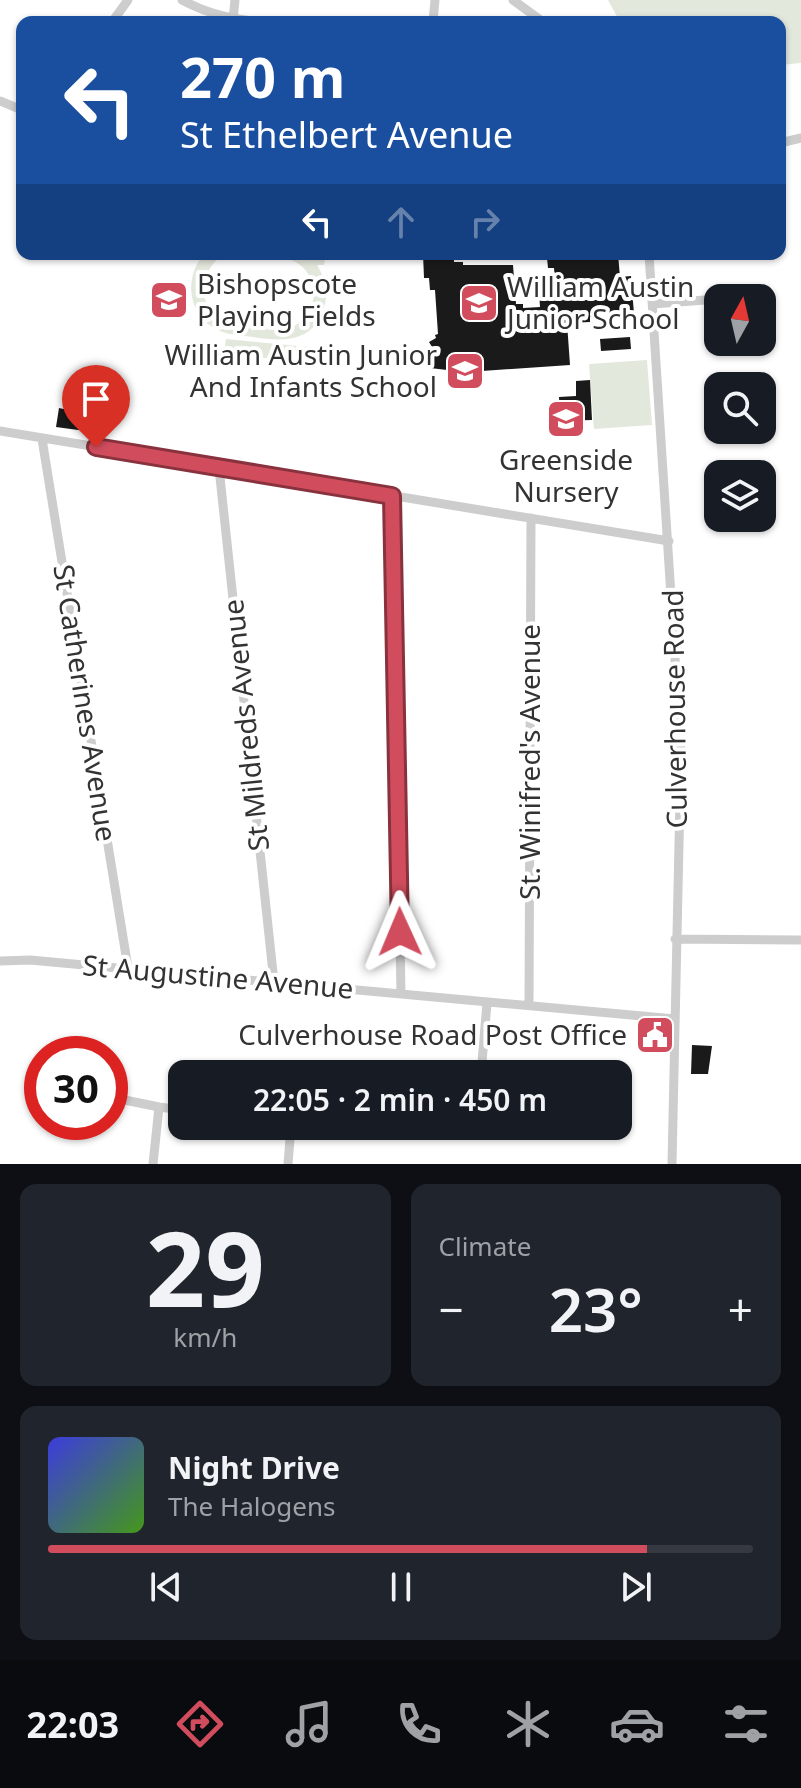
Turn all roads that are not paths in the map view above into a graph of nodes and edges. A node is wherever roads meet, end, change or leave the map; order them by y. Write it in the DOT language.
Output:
graph roads {
  1 [pos="182,0"];
  2 [pos="513,0"];
  3 [pos="221,16"];
  4 [pos="535,16"];
  5 [pos="649,260"];
  6 [pos="704,300"];
  7 [pos="653,304"];
  8 [pos="0,431"];
  9 [pos="42,439"];
  10 [pos="219,468"];
  11 [pos="392,496"];
  12 [pos="531,518"];
  13 [pos="669,541"];
  14 [pos="675,939"];
  15 [pos="801,940"];
  16 [pos="0,961"];
  17 [pos="128,968"];
  18 [pos="274,982"];
  19 [pos="401,994"];
  20 [pos="487,1003"];
  21 [pos="529,1005"];
  22 [pos="675,1019"];
  23 [pos="482,1060"];
  24 [pos="128,1101"];
  25 [pos="159,1107"];
  26 [pos="168,1108"];
  27 [pos="290,1140"];
  28 [pos="153,1164"];
  29 [pos="288,1164"];
  30 [pos="672,1164"];
  1 -- 3 [label="street"];
  2 -- 4 [label="street"];
  5 -- 7 [label="street, Culverhouse Road"];
  6 -- 7 [label="street"];
  7 -- 13 [label="street, Culverhouse Road"];
  8 -- 9 [label="street"];
  9 -- 10 [label="street"];
  9 -- 17 [label="street, St Catherines Avenue"];
  10 -- 11 [label="street"];
  10 -- 18 [label="street, St Mildreds Avenue"];
  11 -- 12 [label="street"];
  11 -- 19 [label="street"];
  12 -- 13 [label="street"];
  12 -- 21 [label="street, St. Winifred's Avenue"];
  13 -- 14 [label="street, Culverhouse Road"];
  14 -- 15 [label="street"];
  14 -- 22 [label="street, Culverhouse Road"];
  16 -- 17 [label="street, St Augustine Avenue"];
  17 -- 18 [label="street, St Augustine Avenue"];
  18 -- 19 [label="street, St Augustine Avenue"];
  19 -- 20 [label="street, St Augustine Avenue"];
  20 -- 21 [label="street, St Augustine Avenue"];
  20 -- 23 [label="street"];
  21 -- 22 [label="street, St Augustine Avenue"];
  22 -- 30 [label="street, Culverhouse Road"];
  24 -- 25 [label="street"];
  25 -- 26 [label="street"];
  25 -- 28 [label="street"];
  27 -- 29 [label="street"];
}
